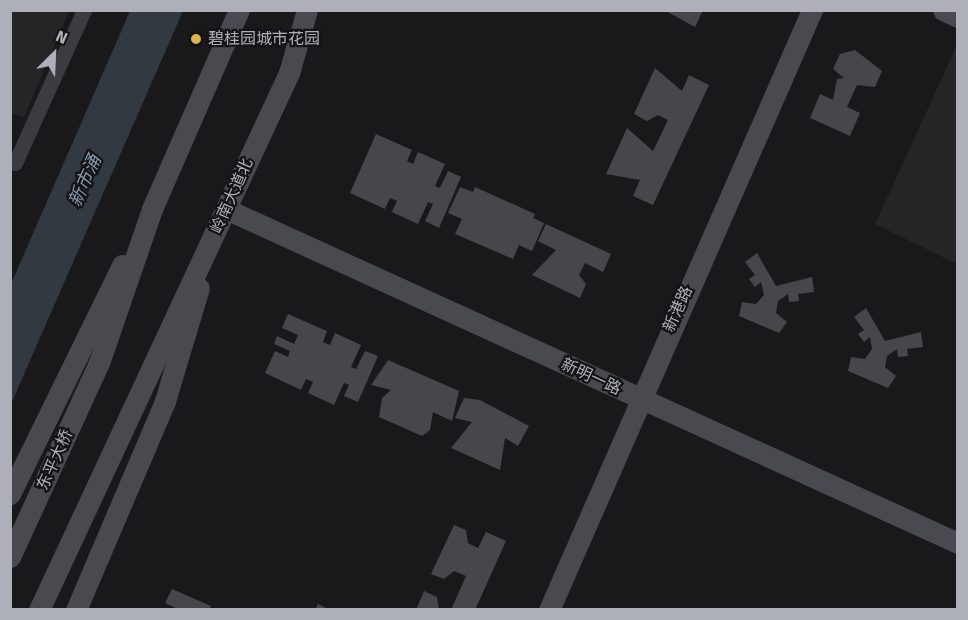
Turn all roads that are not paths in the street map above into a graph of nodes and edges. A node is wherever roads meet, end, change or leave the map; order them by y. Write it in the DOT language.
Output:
graph roads {
  1 [pos="84,10"];
  2 [pos="239,10"];
  3 [pos="307,10"];
  4 [pos="812,10"];
  5 [pos="943,10"];
  6 [pos="957,17"];
  7 [pos="10,161"];
  8 [pos="152,209"];
  9 [pos="226,209"];
  10 [pos="216,233"];
  11 [pos="638,399"];
  12 [pos="10,494"];
  13 [pos="957,543"];
  14 [pos="10,557"];
  15 [pos="39,609"];
  16 [pos="76,609"];
  17 [pos="549,609"];
  1 -- 7 [label="street"];
  2 -- 8 [label="main road"];
  3 -- 9 [label="main road, 岭南大道北"];
  4 -- 11 [label="main road, 新港路"];
  5 -- 6 [label="main road"];
  8 -- 12 [label="main road"];
  8 -- 14 [label="main road, 东平大桥"];
  9 -- 10 [label="main road, 岭南大道北"];
  9 -- 11 [label="main road, 新明一路"];
  10 -- 15 [label="main road, 岭南大道北"];
  10 -- 16 [label="main road"];
  11 -- 13 [label="main road, 新明一路"];
  11 -- 17 [label="main road, 新港路"];
}
